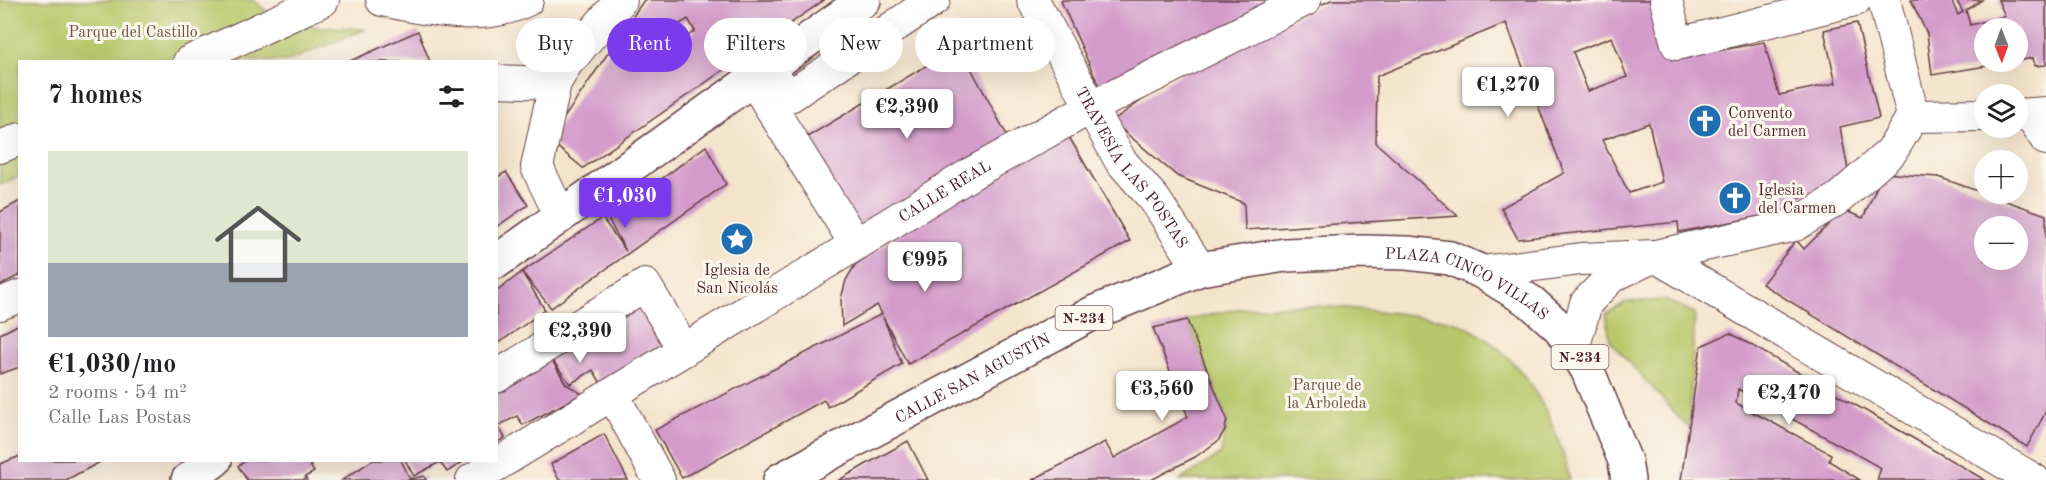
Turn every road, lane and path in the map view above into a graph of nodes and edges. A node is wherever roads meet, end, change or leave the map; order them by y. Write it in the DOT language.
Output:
graph roads {
  1 [pos="323,0"];
  2 [pos="382,0"];
  3 [pos="527,0"];
  4 [pos="621,0"];
  5 [pos="864,0"];
  6 [pos="934,0"];
  7 [pos="1033,0"];
  8 [pos="1305,0"];
  9 [pos="1666,0"];
  10 [pos="1855,0"];
  11 [pos="1884,0"];
  12 [pos="193,60"];
  13 [pos="760,74"];
  14 [pos="498,81"];
  15 [pos="555,83"];
  16 [pos="1090,108"];
  17 [pos="1913,116"];
  18 [pos="1974,116"];
  19 [pos="18,140"];
  20 [pos="0,147"];
  21 [pos="561,217"];
  22 [pos="855,243"];
  23 [pos="1655,256"];
  24 [pos="498,261"];
  25 [pos="1200,269"];
  26 [pos="1482,272"];
  27 [pos="18,297"];
  28 [pos="0,304"];
  29 [pos="1574,346"];
  30 [pos="684,351"];
  31 [pos="498,375"];
  32 [pos="613,395"];
  33 [pos="655,472"];
  34 [pos="472,480"];
  35 [pos="780,480"];
  36 [pos="1628,480"];
  37 [pos="2034,480"];
  1 -- 12 [label="street"];
  2 -- 3 [label="street"];
  4 -- 15 [label="street"];
  5 -- 13 [label="main road"];
  6 -- 13 [label="street"];
  7 -- 16 [label="street, TRAVESÍA LAS POSTAS"];
  8 -- 16 [label="street, CALLE REAL"];
  9 -- 10 [label="street"];
  11 -- 17 [label="street"];
  13 -- 21 [label="main road"];
  13 -- 22 [label="street"];
  14 -- 15 [label="street"];
  15 -- 21 [label="street"];
  16 -- 22 [label="street, CALLE REAL"];
  16 -- 25 [label="street, TRAVESÍA LAS POSTAS"];
  17 -- 18 [label="street"];
  17 -- 23 [label="street"];
  19 -- 20 [label="street"];
  21 -- 24 [label="main road"];
  22 -- 30 [label="street, CALLE REAL"];
  23 -- 26 [label="street"];
  23 -- 29 [label="street"];
  23 -- 37 [label="street"];
  25 -- 26 [label="main road, PLAZA CINCO VILLAS / N-234"];
  25 -- 35 [label="main road, CALLE SAN AGUSTÍN / N-234"];
  26 -- 29 [label="main road, PLAZA CINCO VILLAS / N-234"];
  27 -- 28 [label="street"];
  29 -- 36 [label="main road, PLAZA CINCO VILLAS / N-234"];
  30 -- 31 [label="street"];
  30 -- 32 [label="street, CALLE REAL"];
  32 -- 33 [label="street"];
  32 -- 34 [label="street, CALLE REAL"];
}
